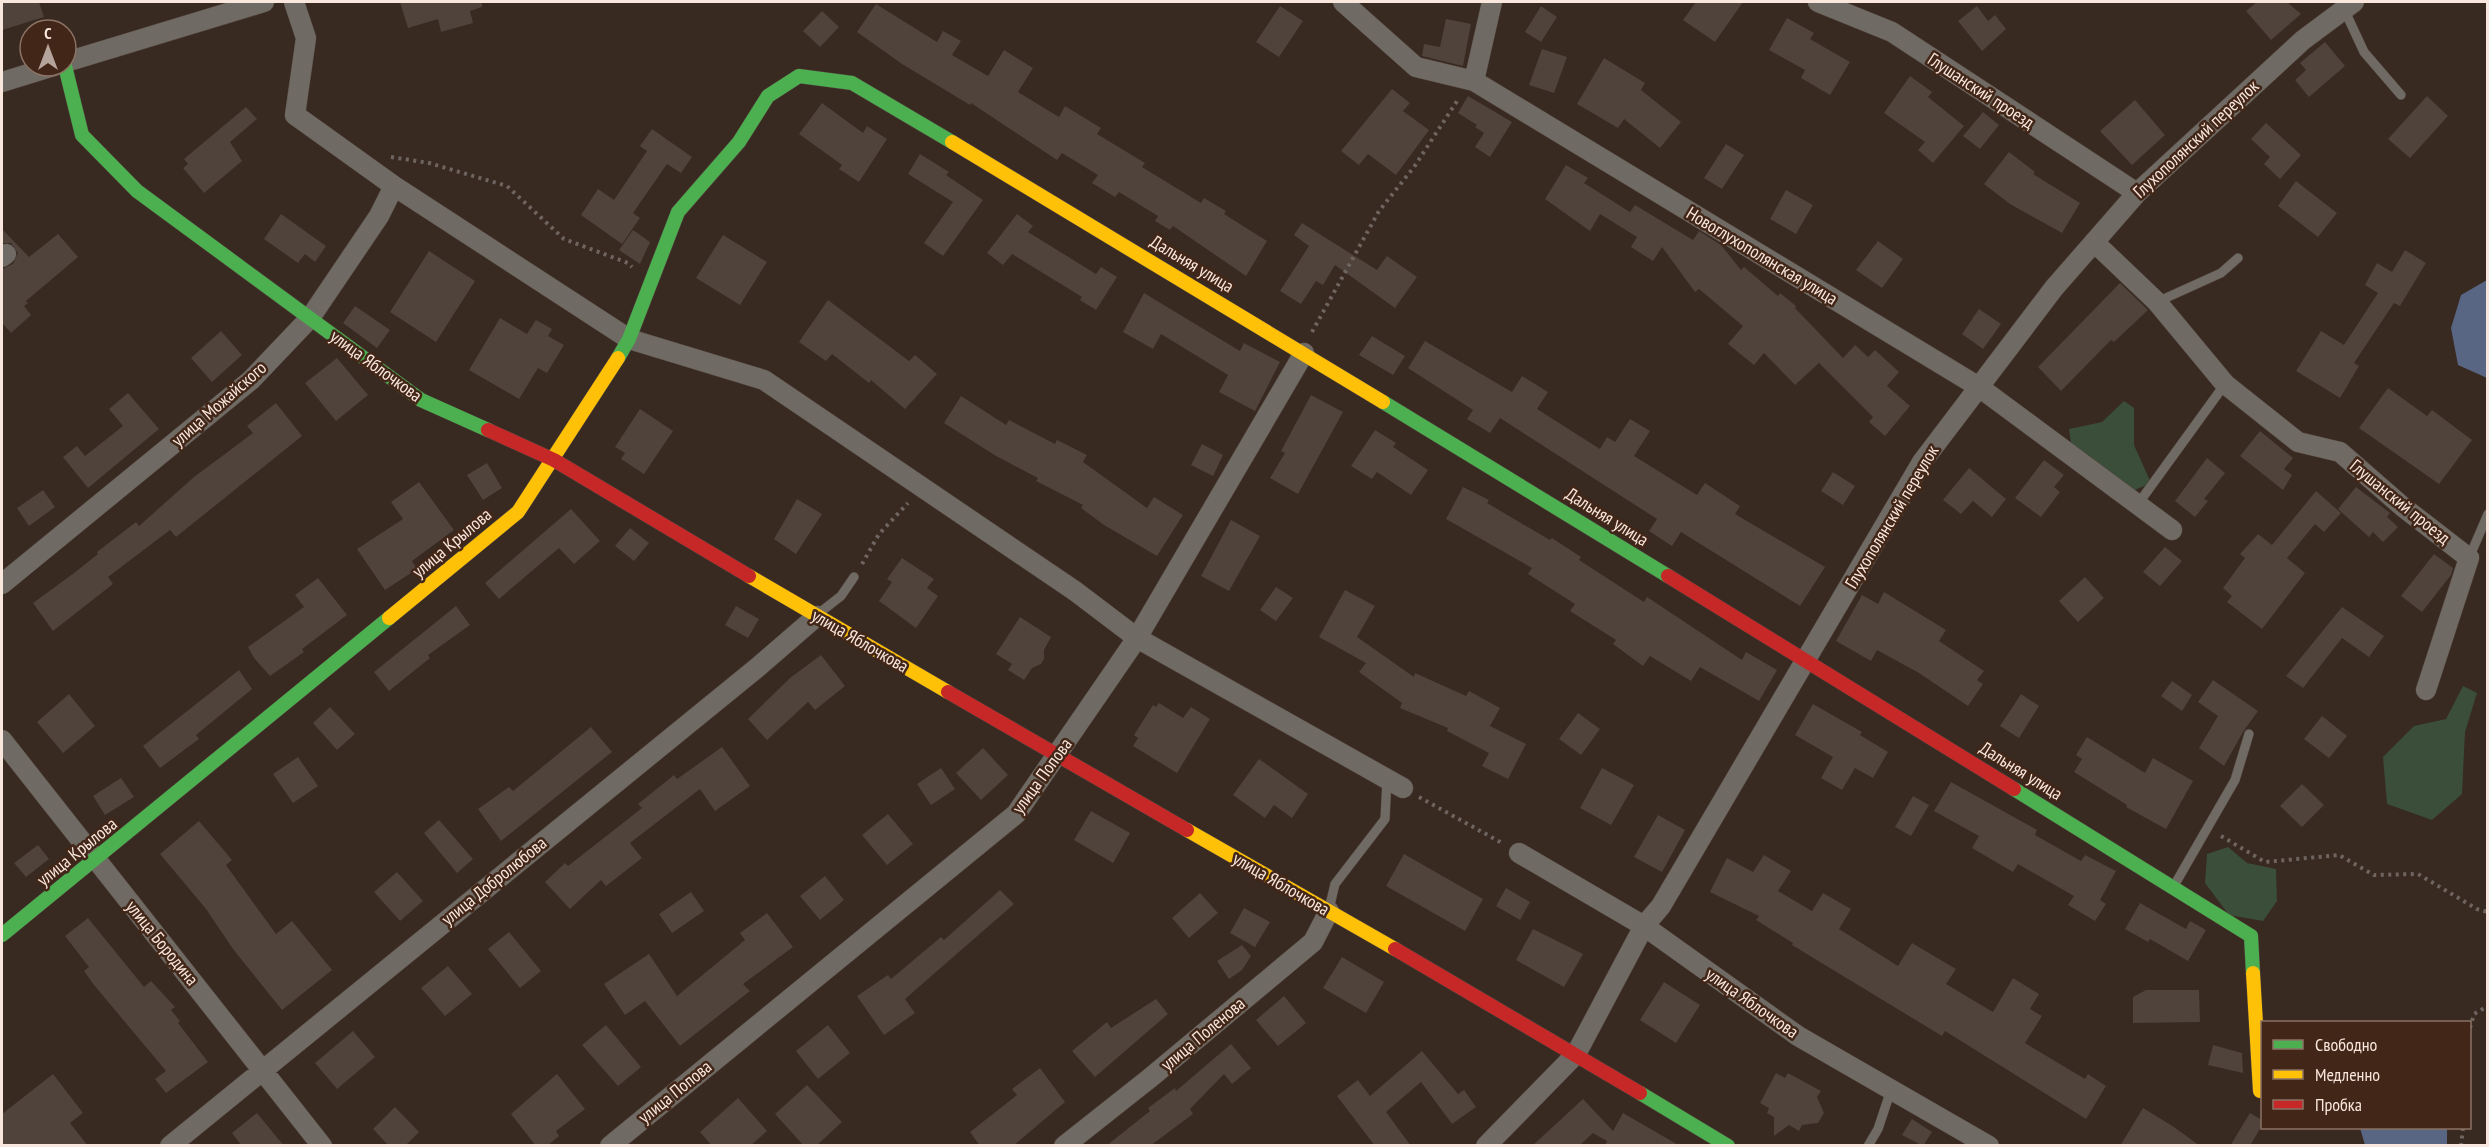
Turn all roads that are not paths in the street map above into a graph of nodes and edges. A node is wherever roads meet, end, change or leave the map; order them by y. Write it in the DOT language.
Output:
graph roads {
  1 [pos="264,2"];
  2 [pos="294,2"];
  3 [pos="1342,2"];
  4 [pos="1492,2"];
  5 [pos="1818,2"];
  6 [pos="2349,5"];
  7 [pos="78,60"];
  8 [pos="799,76"];
  9 [pos="18,77"];
  10 [pos="69,78"];
  11 [pos="1474,81"];
  12 [pos="2,82"];
  13 [pos="2401,95"];
  14 [pos="394,186"];
  15 [pos="2137,193"];
  16 [pos="2094,242"];
  17 [pos="2238,258"];
  18 [pos="2157,302"];
  19 [pos="310,318"];
  20 [pos="629,339"];
  21 [pos="1304,353"];
  22 [pos="2225,384"];
  23 [pos="1979,387"];
  24 [pos="554,460"];
  25 [pos="2138,504"];
  26 [pos="2487,514"];
  27 [pos="2172,530"];
  28 [pos="2469,558"];
  29 [pos="854,577"];
  30 [pos="2,584"];
  31 [pos="817,616"];
  32 [pos="1137,638"];
  33 [pos="1807,661"];
  34 [pos="2426,690"];
  35 [pos="2250,734"];
  36 [pos="2,740"];
  37 [pos="1057,756"];
  38 [pos="1395,783"];
  39 [pos="1519,853"];
  40 [pos="96,860"];
  41 [pos="2174,886"];
  42 [pos="1329,911"];
  43 [pos="1644,926"];
  44 [pos="2,935"];
  45 [pos="1576,1054"];
  46 [pos="263,1069"];
  47 [pos="1891,1089"];
  48 [pos="2260,1091"];
  49 [pos="170,1146"];
  50 [pos="322,1146"];
  51 [pos="610,1146"];
  52 [pos="1064,1146"];
  53 [pos="1486,1146"];
  54 [pos="1728,1146"];
  55 [pos="1868,1146"];
  56 [pos="1989,1146"];
  1 -- 7 [label="street"];
  2 -- 14 [label="street"];
  3 -- 11 [label="street, Новоглухополянская улица"];
  4 -- 11 [label="street"];
  5 -- 15 [label="street, Глушанский проезд"];
  6 -- 13 [label="lane"];
  6 -- 15 [label="street, Глухополянский переулок"];
  8 -- 20 [label="street, улица Крылова"];
  8 -- 21 [label="street, Дальняя улица"];
  9 -- 12 [label="street"];
  10 -- 19 [label="street, улица Яблочкова"];
  11 -- 23 [label="street, Новоглухополянская улица"];
  14 -- 19 [label="street, улица Можайского"];
  14 -- 20 [label="street"];
  15 -- 16 [label="street, Глухополянский переулок"];
  16 -- 18 [label="street, Глушанский проезд"];
  16 -- 23 [label="street, Глухополянский переулок"];
  17 -- 18 [label="lane"];
  18 -- 22 [label="street, Глушанский проезд"];
  19 -- 24 [label="street, улица Яблочкова"];
  19 -- 30 [label="street, улица Можайского"];
  20 -- 24 [label="street, улица Крылова"];
  20 -- 32 [label="street"];
  21 -- 32 [label="street, улица Попова"];
  21 -- 33 [label="street, Дальняя улица"];
  22 -- 25 [label="lane"];
  22 -- 28 [label="street, Глушанский проезд"];
  23 -- 25 [label="street, Новоглухополянская улица"];
  23 -- 33 [label="street, Глухополянский переулок"];
  24 -- 31 [label="street, улица Яблочкова"];
  24 -- 40 [label="street, улица Крылова"];
  25 -- 27 [label="street, Новоглухополянская улица"];
  26 -- 28 [label="lane"];
  28 -- 34 [label="street"];
  29 -- 31 [label="lane"];
  31 -- 37 [label="street, улица Яблочкова"];
  31 -- 46 [label="street, улица Добролюбова"];
  32 -- 37 [label="street, улица Попова"];
  32 -- 38 [label="street"];
  33 -- 41 [label="street, Дальняя улица"];
  33 -- 43 [label="street, Глухополянский переулок"];
  35 -- 41 [label="lane"];
  36 -- 40 [label="street, улица Бородина"];
  37 -- 42 [label="street, улица Яблочкова"];
  37 -- 51 [label="street, улица Попова"];
  38 -- 42 [label="lane"];
  39 -- 43 [label="street, улица Яблочкова"];
  40 -- 44 [label="street, улица Крылова"];
  40 -- 46 [label="street, улица Бородина"];
  41 -- 48 [label="street, Дальняя улица"];
  42 -- 45 [label="street, улица Яблочкова"];
  42 -- 52 [label="street, улица Поленова"];
  43 -- 45 [label="street, Глухополянский переулок"];
  43 -- 47 [label="street, улица Яблочкова"];
  45 -- 53 [label="street, Глухополянский переулок"];
  45 -- 54 [label="street, улица Яблочкова"];
  46 -- 49 [label="street, улица Добролюбова"];
  46 -- 50 [label="street, улица Бородина"];
  47 -- 55 [label="lane"];
  47 -- 56 [label="street, улица Яблочкова"];
}
